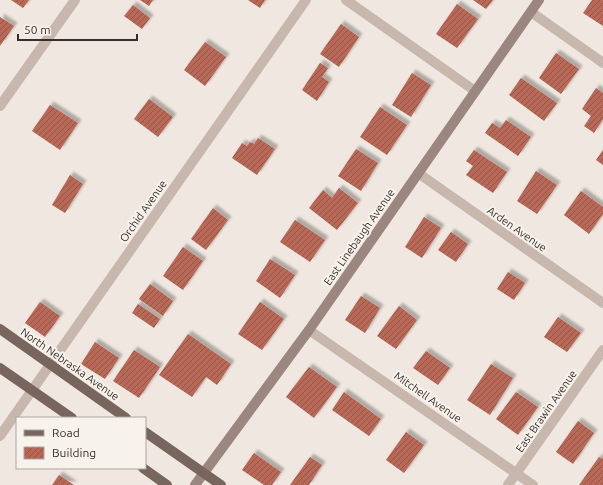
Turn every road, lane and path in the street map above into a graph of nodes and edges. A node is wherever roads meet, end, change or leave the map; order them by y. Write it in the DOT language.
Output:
graph roads {
  1 [pos="75,0"];
  2 [pos="306,0"];
  3 [pos="346,0"];
  4 [pos="539,0"];
  5 [pos="531,12"];
  6 [pos="603,63"];
  7 [pos="475,91"];
  8 [pos="0,106"];
  9 [pos="418,174"];
  10 [pos="603,303"];
  11 [pos="0,329"];
  12 [pos="309,330"];
  13 [pos="603,350"];
  14 [pos="50,364"];
  15 [pos="0,368"];
  16 [pos="32,390"];
  17 [pos="71,417"];
  18 [pos="125,417"];
  19 [pos="146,433"];
  20 [pos="0,436"];
  21 [pos="144,469"];
  22 [pos="203,473"];
  23 [pos="516,473"];
  24 [pos="167,485"];
  25 [pos="194,485"];
  26 [pos="221,485"];
  27 [pos="508,485"];
  28 [pos="533,485"];
  1 -- 8 [label="street"];
  2 -- 14 [label="street, Orchid Avenue"];
  3 -- 7 [label="street"];
  4 -- 5 [label="street, East Linebaugh Avenue"];
  5 -- 6 [label="street"];
  5 -- 7 [label="street, East Linebaugh Avenue"];
  7 -- 9 [label="street, East Linebaugh Avenue"];
  9 -- 10 [label="street, Arden Avenue"];
  9 -- 12 [label="street, East Linebaugh Avenue"];
  11 -- 14 [label="main road, North Nebraska Avenue"];
  12 -- 22 [label="street, East Linebaugh Avenue"];
  12 -- 23 [label="street, Mitchell Avenue"];
  13 -- 23 [label="street, East Brawin Avenue"];
  14 -- 16 [label="street, Orchid Avenue"];
  14 -- 18 [label="main road, North Nebraska Avenue"];
  15 -- 16 [label="main road"];
  16 -- 17 [label="main road"];
  16 -- 20 [label="street, Orchid Avenue"];
  19 -- 22 [label="main road"];
  21 -- 24 [label="main road"];
  22 -- 25 [label="street, East Linebaugh Avenue"];
  22 -- 26 [label="main road"];
  23 -- 27 [label="street, East Brawin Avenue"];
  23 -- 28 [label="street, Mitchell Avenue"];
}
